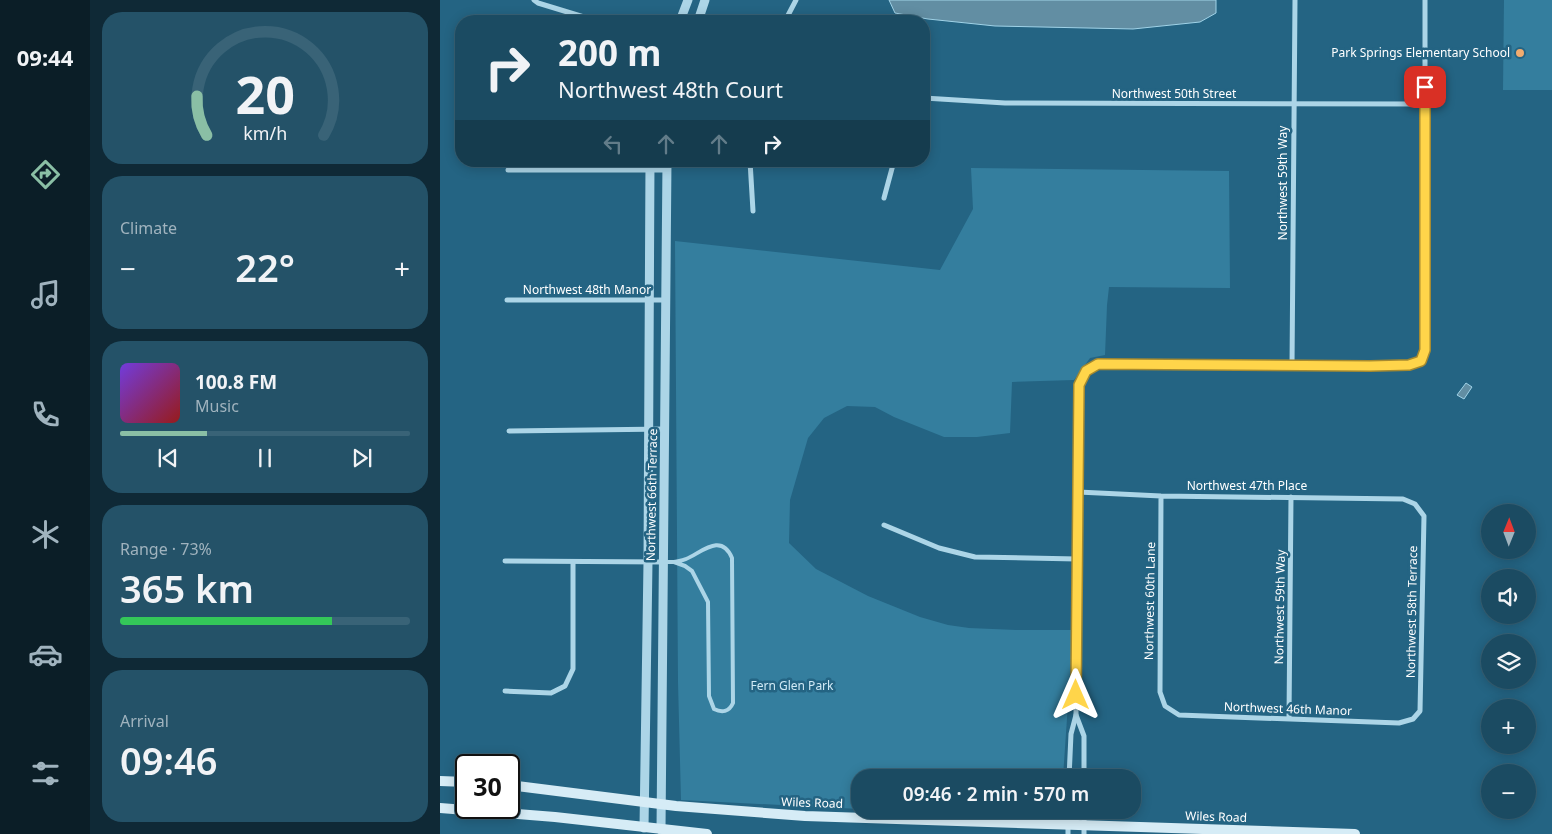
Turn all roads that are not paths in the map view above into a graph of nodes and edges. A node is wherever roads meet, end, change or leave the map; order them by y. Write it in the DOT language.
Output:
graph roads {
  1 [pos="534,0"];
  2 [pos="688,0"];
  3 [pos="705,0"];
  4 [pos="796,0"];
  5 [pos="1295,0"];
  6 [pos="1425,0"];
  7 [pos="577,15"];
  8 [pos="682,15"];
  9 [pos="700,15"];
  10 [pos="788,15"];
  11 [pos="930,98"];
  12 [pos="1425,104"];
  13 [pos="1294,105"];
  14 [pos="614,167"];
  15 [pos="650,167"];
  16 [pos="667,167"];
  17 [pos="749,167"];
  18 [pos="892,167"];
  19 [pos="508,170"];
  20 [pos="884,198"];
  21 [pos="753,211"];
  22 [pos="507,300"];
  23 [pos="650,300"];
  24 [pos="667,300"];
  25 [pos="1292,366"];
  26 [pos="649,430"];
  27 [pos="666,430"];
  28 [pos="509,431"];
  29 [pos="1078,492"];
  30 [pos="1162,496"];
  31 [pos="1291,497"];
  32 [pos="1415,504"];
  33 [pos="884,525"];
  34 [pos="1077,559"];
  35 [pos="505,562"];
  36 [pos="648,562"];
  37 [pos="664,562"];
  38 [pos="674,562"];
  39 [pos="573,563"];
  40 [pos="504,691"];
  41 [pos="1165,706"];
  42 [pos="1076,715"];
  43 [pos="1289,718"];
  44 [pos="1413,719"];
  45 [pos="1069,769"];
  46 [pos="1084,769"];
  47 [pos="440,781"];
  48 [pos="455,782"];
  49 [pos="520,786"];
  50 [pos="644,803"];
  51 [pos="661,804"];
  52 [pos="440,808"];
  53 [pos="644,828"];
  54 [pos="1068,829"];
  55 [pos="661,830"];
  56 [pos="1084,830"];
  57 [pos="707,834"];
  58 [pos="1355,834"];
  1 -- 7 [label="street"];
  2 -- 8 [label="street"];
  3 -- 9 [label="street"];
  4 -- 10 [label="street"];
  5 -- 13 [label="street, Northwest 59th Way"];
  6 -- 12 [label="street"];
  11 -- 13 [label="street, Northwest 50th Street"];
  12 -- 13 [label="street, Northwest 50th Street"];
  12 -- 25 [label="street"];
  13 -- 25 [label="street, Northwest 59th Way"];
  14 -- 19 [label="street"];
  15 -- 23 [label="street, Northwest 66th Terrace"];
  16 -- 24 [label="street, Northwest 66th Terrace"];
  17 -- 21 [label="street"];
  18 -- 20 [label="street"];
  22 -- 23 [label="street, Northwest 48th Manor"];
  23 -- 24 [label="street, Northwest 48th Manor"];
  23 -- 26 [label="street, Northwest 66th Terrace"];
  24 -- 27 [label="street, Northwest 66th Terrace"];
  25 -- 29 [label="street"];
  26 -- 27 [label="street"];
  26 -- 28 [label="street"];
  26 -- 36 [label="street, Northwest 66th Terrace"];
  27 -- 37 [label="street, Northwest 66th Terrace"];
  29 -- 30 [label="street, Northwest 47th Place"];
  29 -- 34 [label="street"];
  30 -- 31 [label="street, Northwest 47th Place"];
  30 -- 41 [label="street, Northwest 60th Lane"];
  31 -- 32 [label="street, Northwest 47th Place"];
  31 -- 43 [label="street, Northwest 59th Way"];
  32 -- 44 [label="street, Northwest 58th Terrace"];
  33 -- 34 [label="street"];
  34 -- 42 [label="street"];
  35 -- 39 [label="street"];
  36 -- 37 [label="street"];
  36 -- 39 [label="street"];
  36 -- 50 [label="street, Northwest 66th Terrace"];
  37 -- 38 [label="lane"];
  37 -- 51 [label="street, Northwest 66th Terrace"];
  38 -- 38 [label="lane"];
  39 -- 40 [label="street"];
  41 -- 43 [label="street, Northwest 46th Manor"];
  42 -- 45 [label="street"];
  42 -- 46 [label="street"];
  43 -- 44 [label="street, Northwest 46th Manor"];
  47 -- 48 [label="main road"];
  49 -- 50 [label="main road, Wiles Road"];
  50 -- 51 [label="main road, Wiles Road"];
  50 -- 53 [label="street, Northwest 66th Terrace"];
  51 -- 54 [label="main road, Wiles Road"];
  51 -- 55 [label="street, Northwest 66th Terrace"];
  52 -- 53 [label="main road"];
  53 -- 55 [label="main road"];
  54 -- 56 [label="main road, Wiles Road"];
  55 -- 57 [label="main road"];
  56 -- 58 [label="main road, Wiles Road"];
}
